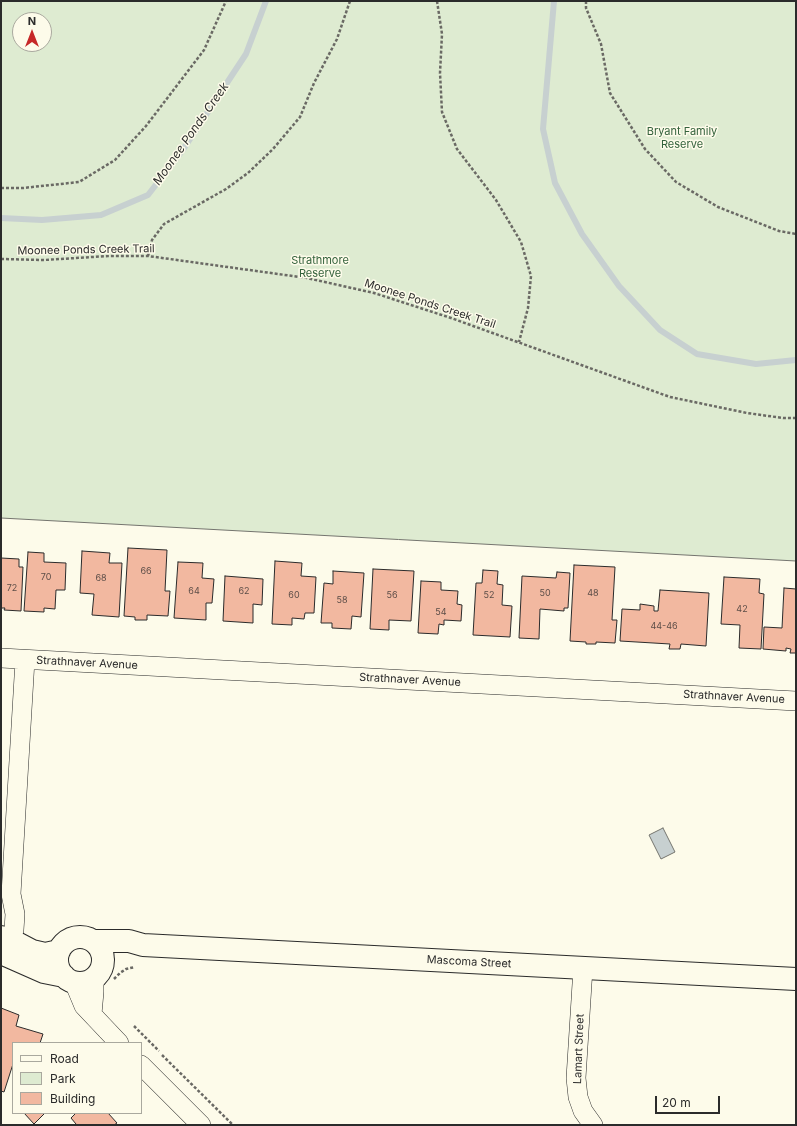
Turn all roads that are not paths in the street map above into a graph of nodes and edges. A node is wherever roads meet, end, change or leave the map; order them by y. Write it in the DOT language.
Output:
graph roads {
  1 [pos="1,658"];
  2 [pos="25,660"];
  3 [pos="796,700"];
  4 [pos="4,941"];
  5 [pos="93,941"];
  6 [pos="143,945"];
  7 [pos="60,951"];
  8 [pos="583,968"];
  9 [pos="89,977"];
  10 [pos="796,979"];
  11 [pos="119,1042"];
  12 [pos="142,1065"];
  13 [pos="201,1125"];
  14 [pos="593,1125"];
  1 -- 2 [label="street, Strathnaver Avenue"];
  2 -- 3 [label="street, Strathnaver Avenue"];
  2 -- 4 [label="street, Strathnaver Avenue"];
  4 -- 7 [label="main road"];
  4 -- 9 [label="main road"];
  5 -- 6 [label="main road, Mascoma Street"];
  5 -- 7 [label="main road"];
  5 -- 9 [label="main road"];
  6 -- 8 [label="main road, Mascoma Street"];
  6 -- 9 [label="main road"];
  7 -- 9 [label="main road"];
  8 -- 10 [label="main road, Mascoma Street"];
  8 -- 14 [label="street, Lamart Street"];
  9 -- 11 [label="street"];
  12 -- 13 [label="street"];
}
